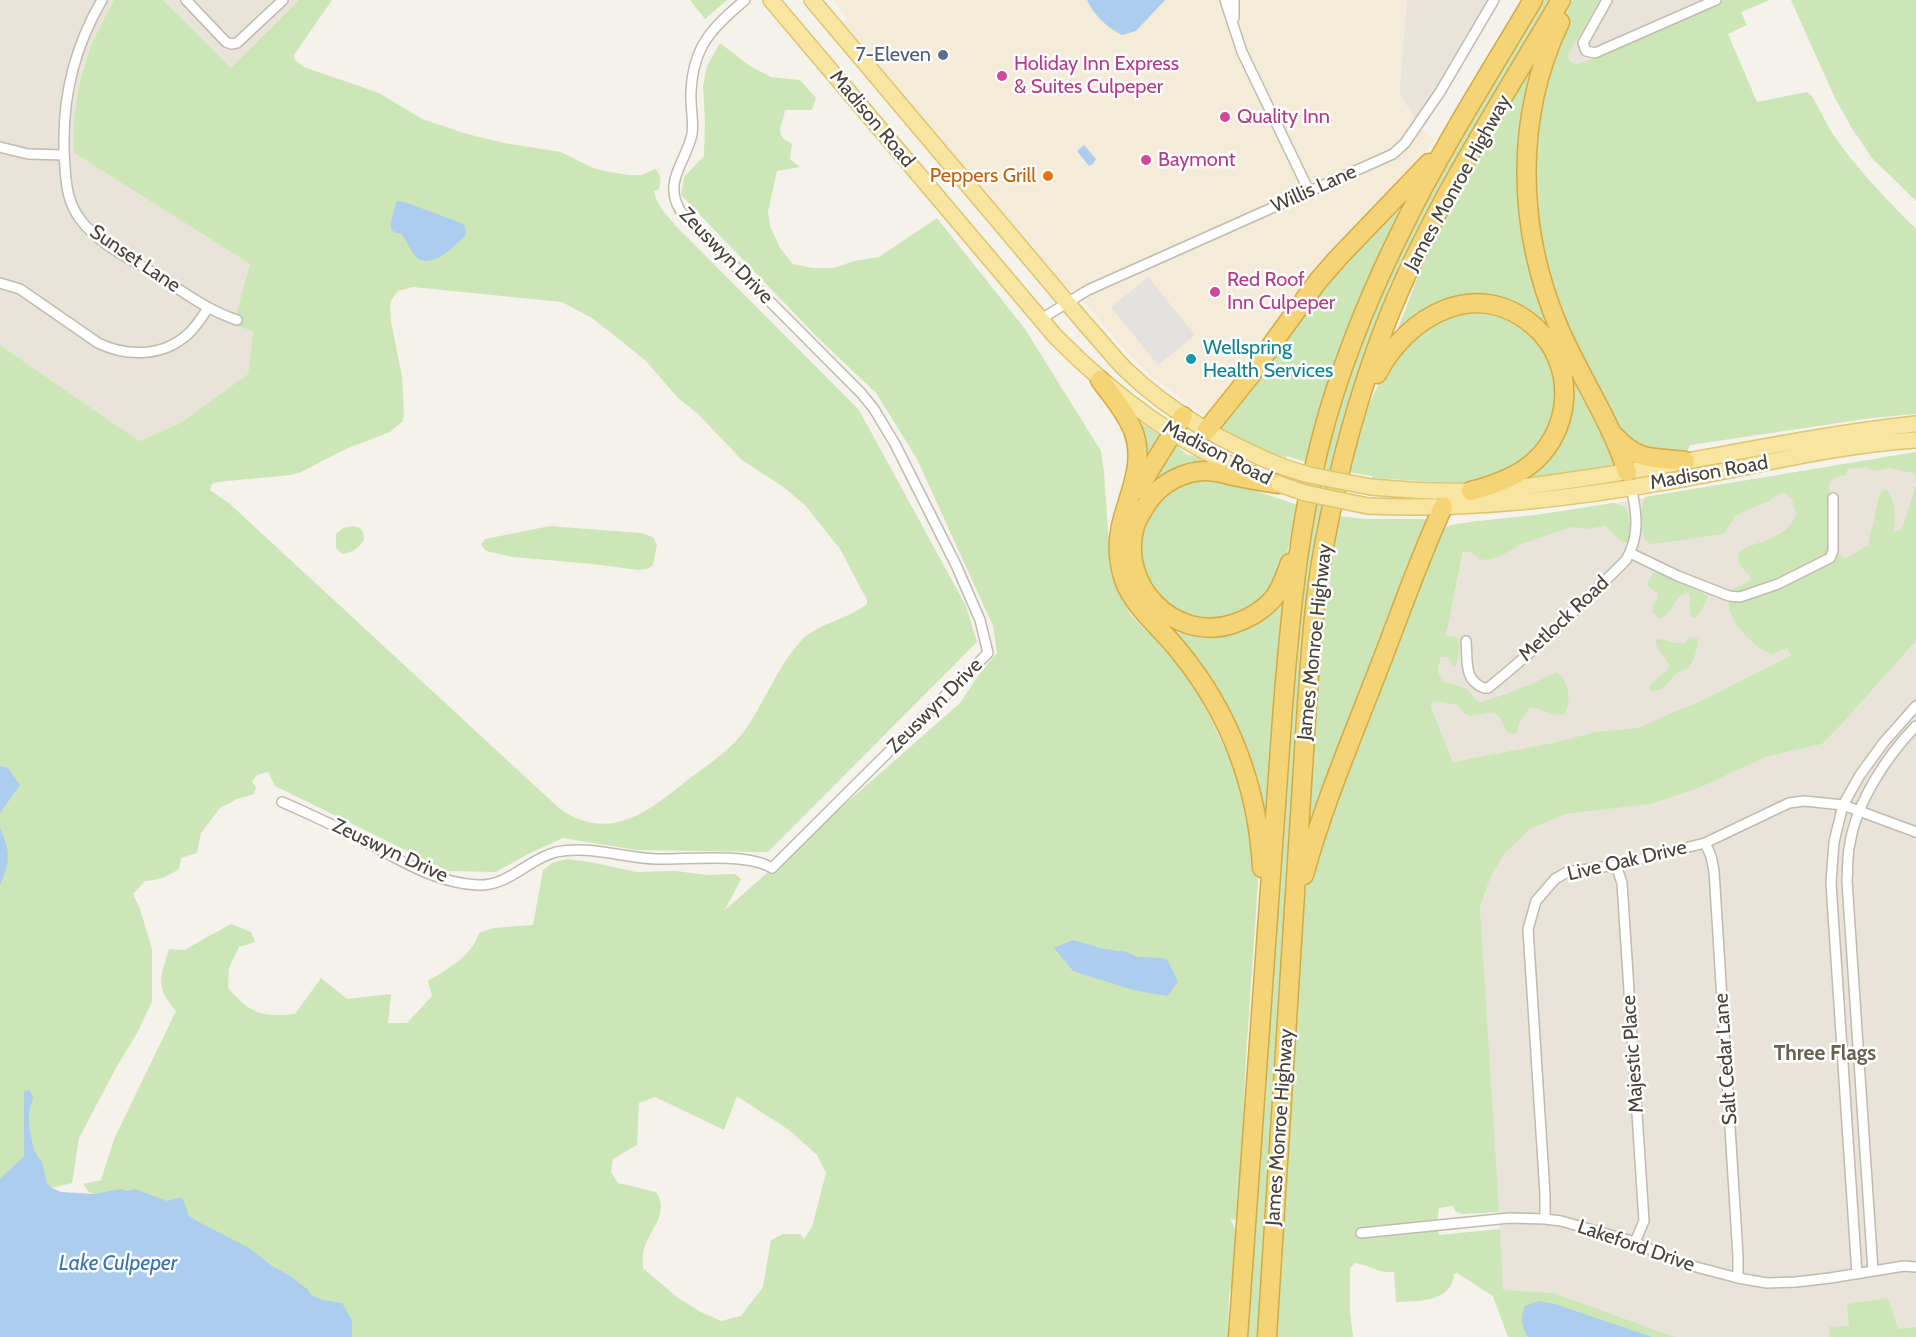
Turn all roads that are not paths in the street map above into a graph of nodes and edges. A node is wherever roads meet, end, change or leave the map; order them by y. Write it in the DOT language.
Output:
graph roads {
  1 [pos="102,0"];
  2 [pos="186,0"];
  3 [pos="283,0"];
  4 [pos="745,0"];
  5 [pos="771,0"];
  6 [pos="812,0"];
  7 [pos="1225,0"];
  8 [pos="1234,0"];
  9 [pos="1494,0"];
  10 [pos="1533,0"];
  11 [pos="1561,0"];
  12 [pos="1570,0"];
  13 [pos="1607,0"];
  14 [pos="1716,0"];
  15 [pos="1234,26"];
  16 [pos="1461,122"];
  17 [pos="0,147"];
  18 [pos="64,155"];
  19 [pos="1309,191"];
  20 [pos="0,283"];
  21 [pos="1066,302"];
  22 [pos="208,308"];
  23 [pos="1041,319"];
  24 [pos="237,320"];
  25 [pos="1100,380"];
  26 [pos="1183,416"];
  27 [pos="1916,424"];
  28 [pos="1206,431"];
  29 [pos="1173,433"];
  30 [pos="1614,435"];
  31 [pos="1912,441"];
  32 [pos="1346,444"];
  33 [pos="1685,461"];
  34 [pos="1629,479"];
  35 [pos="1278,484"];
  36 [pos="1472,491"];
  37 [pos="1833,498"];
  38 [pos="1443,507"];
  39 [pos="1126,510"];
  40 [pos="1301,537"];
  41 [pos="1630,553"];
  42 [pos="1466,641"];
  43 [pos="1916,706"];
  44 [pos="1916,726"];
  45 [pos="282,802"];
  46 [pos="1843,806"];
  47 [pos="1859,812"];
  48 [pos="1916,832"];
  49 [pos="1705,843"];
  50 [pos="1616,865"];
  51 [pos="1266,944"];
  52 [pos="1291,945"];
  53 [pos="1545,1219"];
  54 [pos="1361,1233"];
  55 [pos="1635,1242"];
  56 [pos="1916,1267"];
  57 [pos="1873,1271"];
  58 [pos="1857,1274"];
  59 [pos="1738,1278"];
  60 [pos="1238,1337"];
  61 [pos="1267,1337"];
  1 -- 18 [label="street, Sunset Lane"];
  2 -- 3 [label="street"];
  4 -- 45 [label="street, Zeuswyn Drive"];
  5 -- 23 [label="main road, Madison Road"];
  6 -- 21 [label="main road, Madison Road"];
  7 -- 15 [label="street"];
  8 -- 15 [label="street"];
  9 -- 19 [label="street, Willis Lane"];
  10 -- 16 [label="highway, James Monroe Highway"];
  11 -- 32 [label="highway, James Monroe Highway"];
  12 -- 30 [label="highway"];
  13 -- 14 [label="street"];
  15 -- 19 [label="street"];
  16 -- 28 [label="highway"];
  16 -- 40 [label="highway, James Monroe Highway"];
  17 -- 18 [label="street"];
  18 -- 22 [label="street, Sunset Lane"];
  19 -- 21 [label="street, Willis Lane"];
  20 -- 22 [label="street"];
  21 -- 23 [label="street, Willis Lane"];
  21 -- 26 [label="main road, Madison Road"];
  22 -- 24 [label="street, Sunset Lane"];
  23 -- 25 [label="main road, Madison Road"];
  25 -- 29 [label="main road, Madison Road"];
  25 -- 39 [label="highway"];
  26 -- 28 [label="main road, Madison Road"];
  26 -- 29 [label="highway"];
  27 -- 33 [label="main road, Madison Road"];
  28 -- 36 [label="main road, Madison Road, bridge"];
  29 -- 35 [label="main road, Madison Road"];
  29 -- 39 [label="highway"];
  30 -- 33 [label="highway"];
  30 -- 34 [label="highway"];
  31 -- 34 [label="main road, Madison Road"];
  32 -- 36 [label="highway"];
  32 -- 52 [label="highway, James Monroe Highway"];
  33 -- 34 [label="main road, Madison Road"];
  34 -- 36 [label="main road, Madison Road"];
  34 -- 38 [label="main road, Madison Road"];
  34 -- 41 [label="street, Metlock Road"];
  35 -- 38 [label="main road, Madison Road, bridge"];
  35 -- 40 [label="highway"];
  37 -- 41 [label="street"];
  38 -- 52 [label="highway"];
  39 -- 51 [label="highway"];
  40 -- 51 [label="highway, James Monroe Highway"];
  41 -- 42 [label="street, Metlock Road"];
  43 -- 46 [label="street"];
  44 -- 47 [label="street"];
  46 -- 47 [label="street, Live Oak Drive"];
  46 -- 49 [label="street, Live Oak Drive"];
  46 -- 58 [label="street"];
  47 -- 48 [label="street, Live Oak Drive"];
  47 -- 57 [label="street"];
  49 -- 50 [label="street, Live Oak Drive"];
  49 -- 59 [label="street, Salt Cedar Lane"];
  50 -- 53 [label="street, Live Oak Drive"];
  50 -- 55 [label="street, Majestic Place"];
  51 -- 60 [label="highway, James Monroe Highway"];
  52 -- 61 [label="highway, James Monroe Highway"];
  53 -- 54 [label="street, Lakeford Drive"];
  53 -- 55 [label="street, Lakeford Drive"];
  55 -- 59 [label="street, Lakeford Drive"];
  56 -- 57 [label="street, Lakeford Drive"];
  57 -- 58 [label="street, Lakeford Drive"];
  58 -- 59 [label="street, Lakeford Drive"];
}
